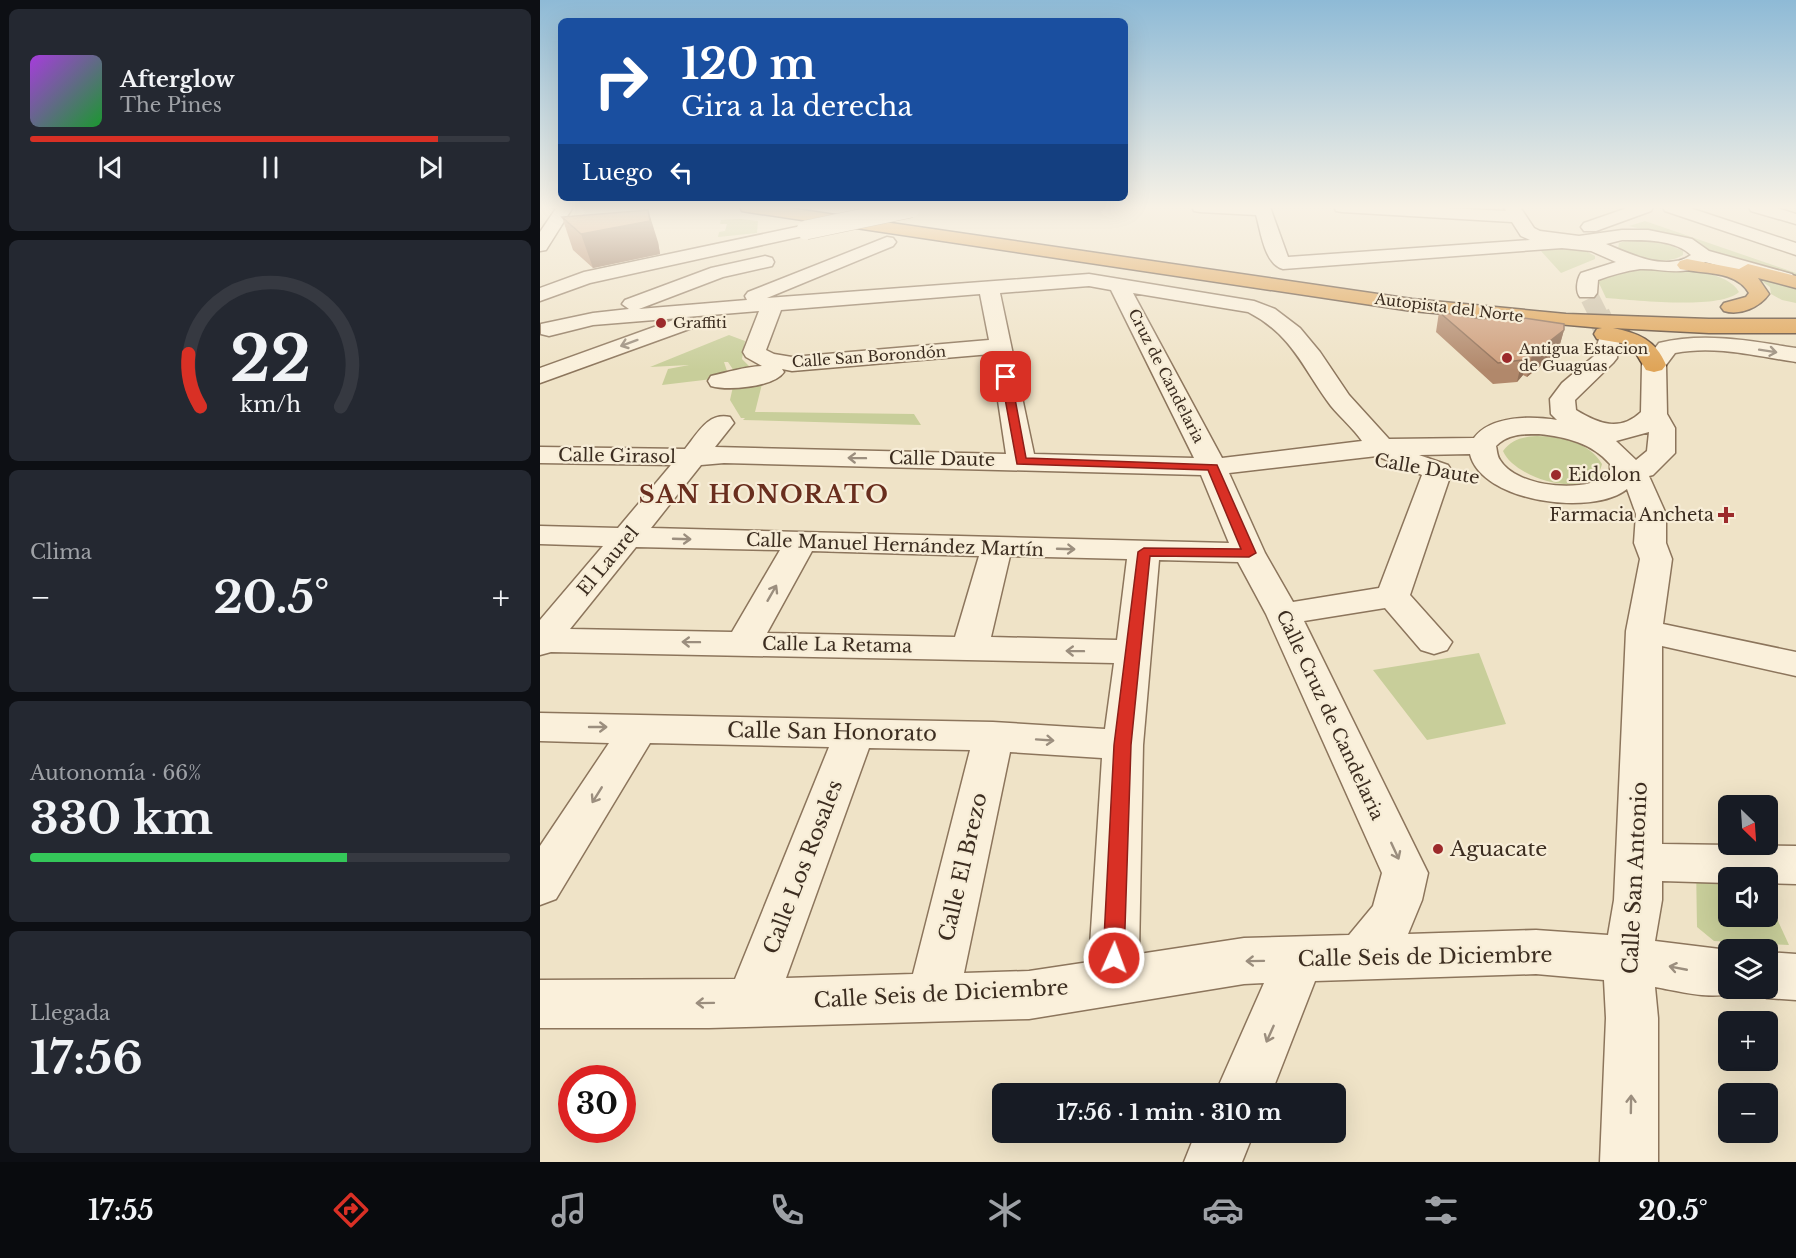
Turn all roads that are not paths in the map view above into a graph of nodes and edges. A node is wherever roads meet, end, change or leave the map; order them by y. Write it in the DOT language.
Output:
graph roads {
  1 [pos="661,261"];
  2 [pos="768,261"];
  3 [pos="839,261"];
  4 [pos="1048,261"];
  5 [pos="1060,261"];
  6 [pos="1186,261"];
  7 [pos="1280,261"];
  8 [pos="1308,261"];
  9 [pos="1608,261"];
  10 [pos="1636,261"];
  11 [pos="1688,261"];
  12 [pos="1698,261"];
  13 [pos="1701,261"];
  14 [pos="1642,264"];
  15 [pos="1218,266"];
  16 [pos="1748,270"];
  17 [pos="1124,274"];
  18 [pos="1796,281"];
  19 [pos="991,286"];
  20 [pos="545,291"];
  21 [pos="773,304"];
  22 [pos="1796,306"];
  23 [pos="1276,307"];
  24 [pos="1731,307"];
  25 [pos="724,309"];
  26 [pos="683,311"];
  27 [pos="608,313"];
  28 [pos="1796,314"];
  29 [pos="543,325"];
  30 [pos="1796,326"];
  31 [pos="1562,328"];
  32 [pos="1609,337"];
  33 [pos="1001,346"];
  34 [pos="1741,347"];
  35 [pos="1796,356"];
  36 [pos="1654,365"];
  37 [pos="772,370"];
  38 [pos="540,376"];
  39 [pos="720,381"];
  40 [pos="1571,388"];
  41 [pos="1650,419"];
  42 [pos="721,423"];
  43 [pos="1526,426"];
  44 [pos="1587,433"];
  45 [pos="1375,438"];
  46 [pos="1482,446"];
  47 [pos="1333,453"];
  48 [pos="1661,453"];
  49 [pos="540,455"];
  50 [pos="694,457"];
  51 [pos="1021,461"];
  52 [pos="1212,467"];
  53 [pos="1438,471"];
  54 [pos="1625,473"];
  55 [pos="1521,486"];
  56 [pos="1570,495"];
  57 [pos="540,535"];
  58 [pos="626,538"];
  59 [pos="801,542"];
  60 [pos="997,547"];
  61 [pos="1144,552"];
  62 [pos="1249,553"];
  63 [pos="1656,559"];
  64 [pos="1393,596"];
  65 [pos="1283,614"];
  66 [pos="1644,631"];
  67 [pos="541,641"];
  68 [pos="1434,642"];
  69 [pos="744,643"];
  70 [pos="970,648"];
  71 [pos="1134,652"];
  72 [pos="1796,664"];
  73 [pos="540,727"];
  74 [pos="639,728"];
  75 [pos="854,733"];
  76 [pos="993,736"];
  77 [pos="1123,745"];
  78 [pos="1639,862"];
  79 [pos="1796,865"];
  80 [pos="540,885"];
  81 [pos="1360,958"];
  82 [pos="1628,959"];
  83 [pos="1299,960"];
  84 [pos="1718,972"];
  85 [pos="1778,976"];
  86 [pos="1796,977"];
  87 [pos="1113,982"];
  88 [pos="933,997"];
  89 [pos="752,1002"];
  90 [pos="540,1004"];
  91 [pos="1248,1083"];
  92 [pos="1221,1143"];
  93 [pos="1213,1162"];
  94 [pos="1629,1162"];
  1 -- 20 [label="street, bridge"];
  2 -- 27 [label="street"];
  3 -- 25 [label="street"];
  4 -- 23 [label="highway"];
  5 -- 17 [label="highway, Autopista del Norte"];
  6 -- 15 [label="highway, Autopista del Norte"];
  7 -- 8 [label="street"];
  9 -- 14 [label="street"];
  10 -- 14 [label="street"];
  11 -- 14 [label="street"];
  12 -- 24 [label="highway"];
  13 -- 16 [label="street"];
  15 -- 24 [label="highway"];
  15 -- 28 [label="highway, Autopista del Norte"];
  16 -- 18 [label="highway"];
  17 -- 19 [label="street"];
  17 -- 30 [label="highway, Autopista del Norte"];
  17 -- 31 [label="highway"];
  17 -- 45 [label="street"];
  17 -- 52 [label="street, Cruz de Candelaria"];
  19 -- 21 [label="street"];
  19 -- 33 [label="street"];
  21 -- 25 [label="street"];
  21 -- 37 [label="street, Calle San Borondón"];
  22 -- 24 [label="highway"];
  23 -- 45 [label="street"];
  25 -- 26 [label="street"];
  25 -- 38 [label="street, one-way"];
  26 -- 27 [label="street"];
  26 -- 29 [label="street"];
  27 -- 29 [label="street"];
  31 -- 34 [label="highway"];
  31 -- 36 [label="highway"];
  32 -- 40 [label="street"];
  33 -- 37 [label="street, Calle San Borondón"];
  33 -- 51 [label="street"];
  34 -- 35 [label="street, one-way"];
  34 -- 36 [label="street"];
  36 -- 41 [label="street, Calle San Antonio"];
  37 -- 39 [label="street"];
  40 -- 43 [label="street"];
  40 -- 44 [label="street, Calle San Antonio"];
  41 -- 44 [label="street"];
  41 -- 48 [label="street, Calle San Antonio"];
  42 -- 50 [label="street, El Laurel"];
  43 -- 44 [label="street"];
  43 -- 46 [label="street"];
  44 -- 54 [label="street, Calle San Antonio"];
  45 -- 46 [label="street, Calle Daute"];
  45 -- 47 [label="street, Calle Daute"];
  45 -- 53 [label="street"];
  46 -- 55 [label="street"];
  47 -- 52 [label="street, Calle Daute"];
  47 -- 53 [label="street, Calle Daute"];
  48 -- 54 [label="street"];
  48 -- 63 [label="street, Calle San Antonio"];
  49 -- 50 [label="street, Calle Girasol"];
  51 -- 50 [label="street, Calle Daute, one-way"];
  50 -- 58 [label="street, El Laurel"];
  51 -- 52 [label="street, Calle Daute"];
  52 -- 62 [label="street, Calle Cruz de Candelaria"];
  53 -- 55 [label="street, Calle Daute"];
  53 -- 64 [label="street"];
  54 -- 56 [label="street"];
  54 -- 63 [label="street, Calle San Antonio"];
  55 -- 56 [label="street"];
  56 -- 66 [label="street, Calle San Antonio"];
  57 -- 58 [label="street, Calle Manuel Hernández Martín"];
  58 -- 59 [label="street, Calle Manuel Hernández Martín, one-way"];
  58 -- 67 [label="street, El Laurel"];
  59 -- 60 [label="street, Calle Manuel Hernández Martín"];
  69 -- 59 [label="street, one-way"];
  60 -- 61 [label="street, Calle Manuel Hernández Martín, one-way"];
  60 -- 70 [label="street"];
  61 -- 62 [label="street, Calle Manuel Hernández Martín"];
  61 -- 71 [label="street"];
  62 -- 65 [label="street, Calle Cruz de Candelaria"];
  63 -- 66 [label="street, Calle San Antonio"];
  64 -- 65 [label="street"];
  64 -- 68 [label="street"];
  65 -- 81 [label="street, Calle Cruz de Candelaria, one-way"];
  66 -- 72 [label="street"];
  66 -- 78 [label="street, Calle San Antonio"];
  69 -- 67 [label="street, Calle La Retama, one-way"];
  69 -- 70 [label="street, Calle La Retama"];
  71 -- 70 [label="street, Calle La Retama, one-way"];
  71 -- 77 [label="street"];
  73 -- 74 [label="street, Calle San Honorato, one-way"];
  74 -- 75 [label="street, Calle San Honorato"];
  74 -- 80 [label="street, one-way"];
  75 -- 76 [label="street, Calle San Honorato"];
  75 -- 89 [label="street, Calle Los Rosales"];
  76 -- 77 [label="street, Calle San Honorato, one-way"];
  76 -- 88 [label="street, Calle El Brezo"];
  77 -- 87 [label="street"];
  78 -- 79 [label="street"];
  78 -- 82 [label="street, Calle San Antonio"];
  81 -- 82 [label="street, Calle Seis de Diciembre"];
  81 -- 83 [label="street, Calle Seis de Diciembre"];
  84 -- 82 [label="street, Calle Seis de Diciembre, one-way"];
  94 -- 82 [label="street, Calle San Antonio, one-way"];
  83 -- 87 [label="street, Calle Seis de Diciembre, one-way"];
  83 -- 91 [label="street, one-way"];
  85 -- 86 [label="street"];
  87 -- 88 [label="street, Calle Seis de Diciembre"];
  88 -- 89 [label="street, Calle Seis de Diciembre"];
  89 -- 90 [label="street, Calle Seis de Diciembre, one-way"];
  92 -- 93 [label="street"];
}
